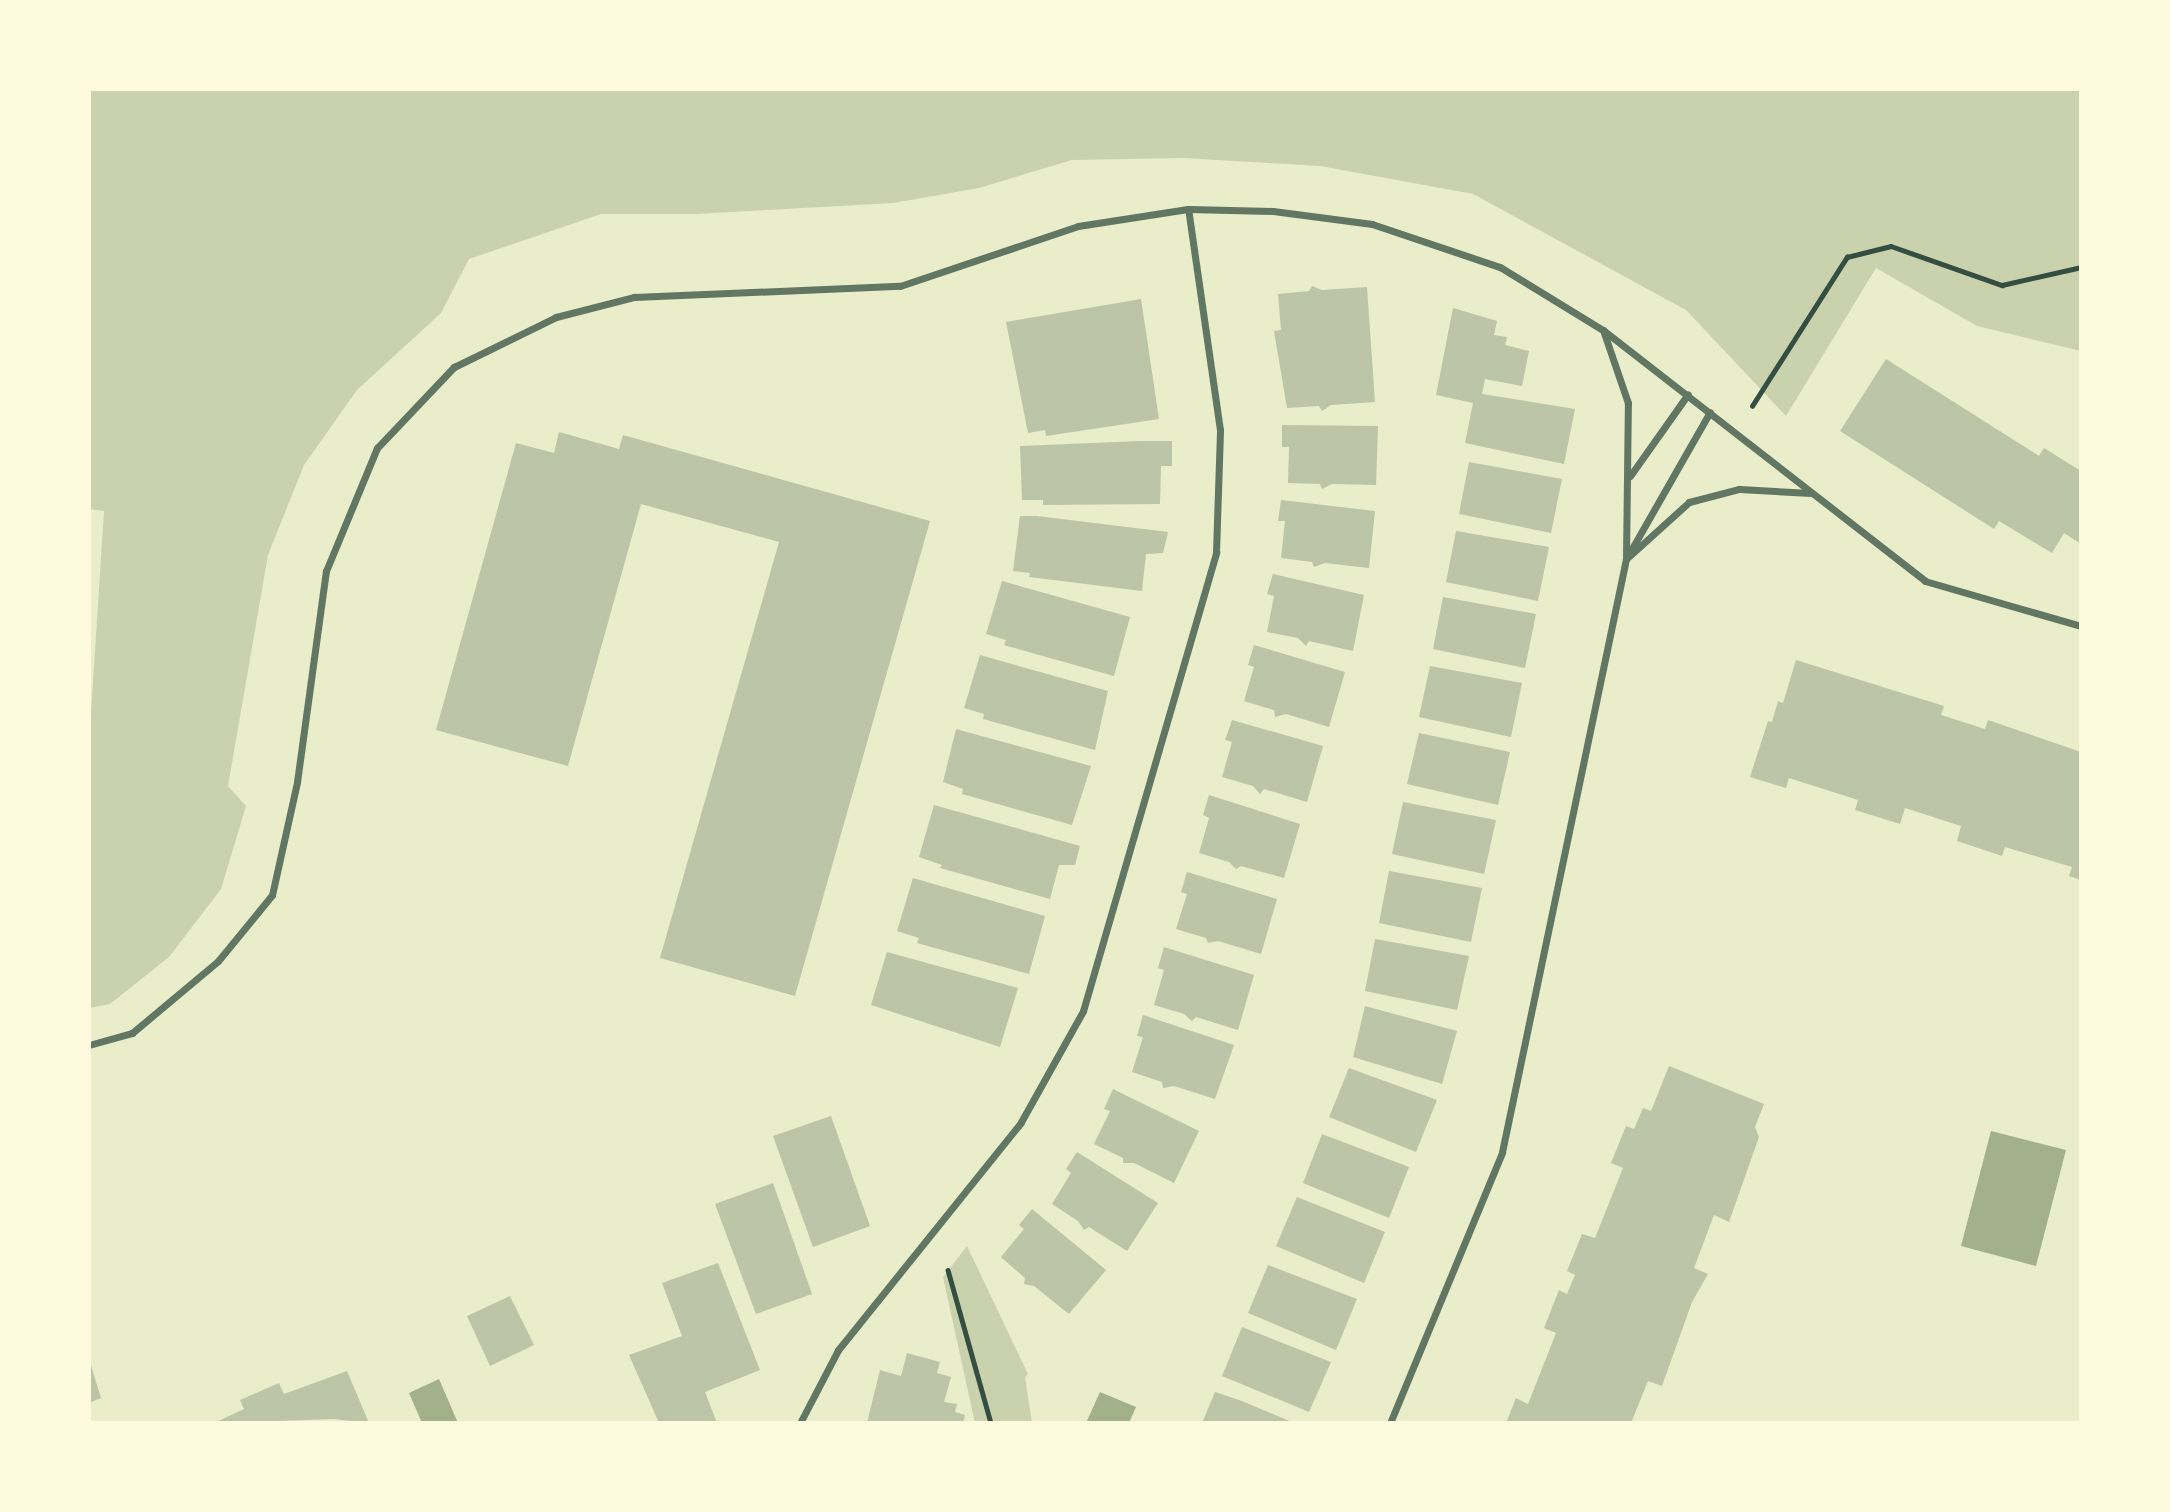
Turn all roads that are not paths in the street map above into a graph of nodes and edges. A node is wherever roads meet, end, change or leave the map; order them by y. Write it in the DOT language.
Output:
graph roads {
  1 [pos="1188,209"];
  2 [pos="1603,330"];
  3 [pos="1688,394"];
  4 [pos="1710,412"];
  5 [pos="1630,476"];
  6 [pos="1811,493"];
  7 [pos="1626,559"];
  8 [pos="2081,626"];
  9 [pos="89,1045"];
  10 [pos="800,1423"];
  11 [pos="1390,1423"];
  1 -- 2 [label="street"];
  1 -- 9 [label="street"];
  1 -- 10 [label="street"];
  2 -- 3 [label="street"];
  2 -- 5 [label="street"];
  3 -- 4 [label="street"];
  3 -- 5 [label="street"];
  4 -- 6 [label="street"];
  4 -- 7 [label="street"];
  5 -- 7 [label="street"];
  6 -- 7 [label="street"];
  6 -- 8 [label="street"];
  7 -- 11 [label="street"];
}
